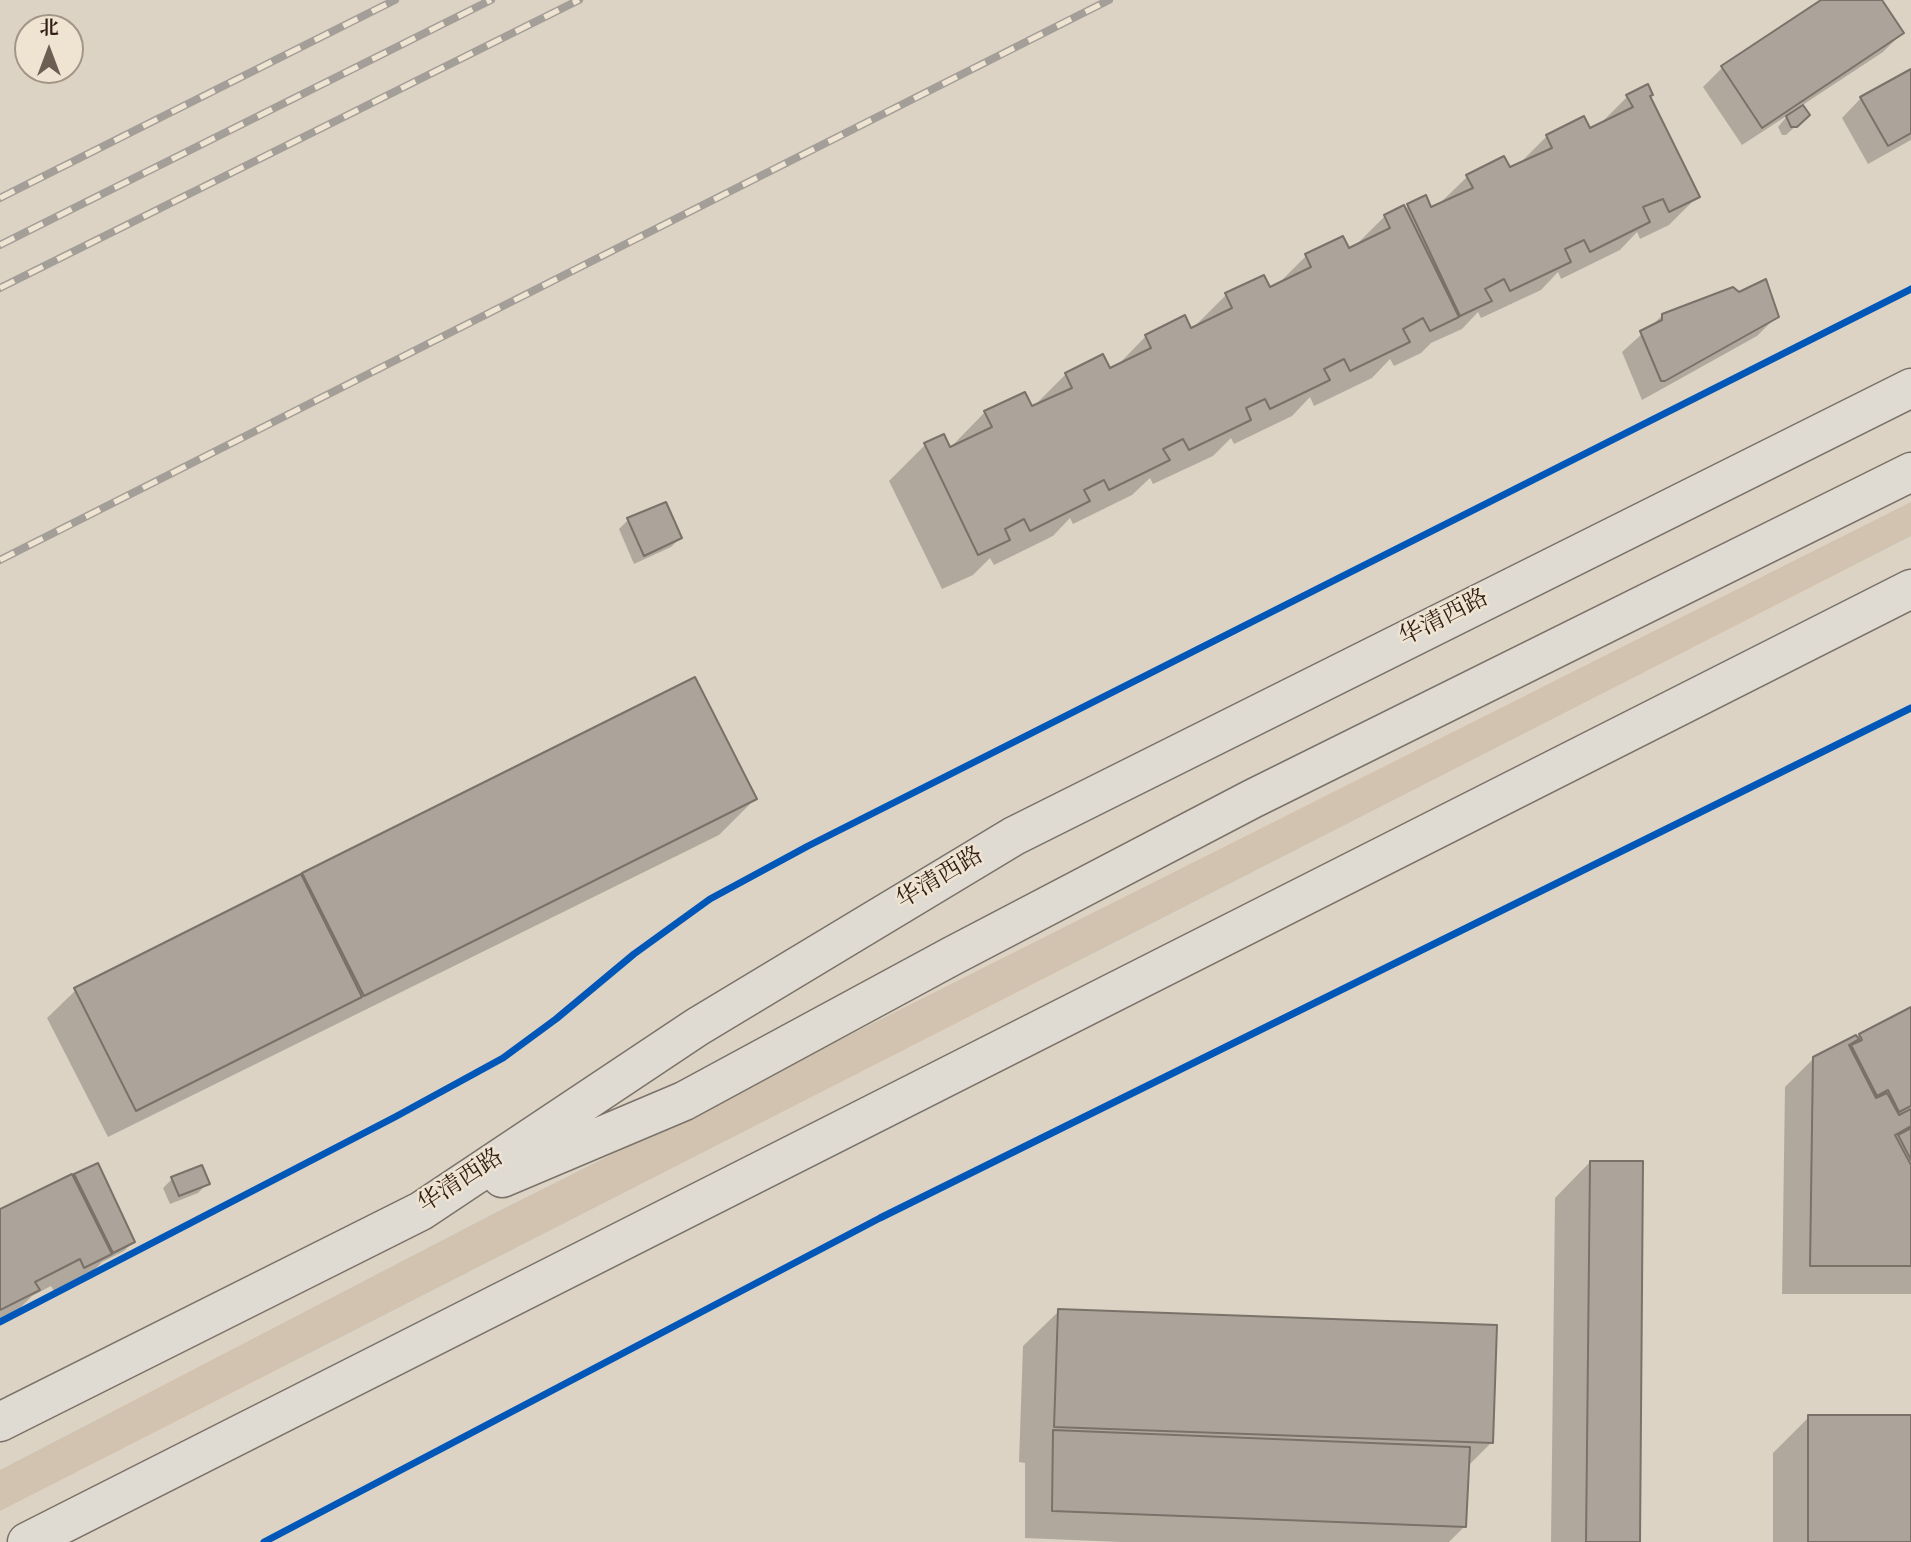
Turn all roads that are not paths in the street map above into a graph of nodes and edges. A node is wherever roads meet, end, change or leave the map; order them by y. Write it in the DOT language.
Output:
graph roads {
  1 [pos="1911,388"];
  2 [pos="1911,472"];
  3 [pos="1911,589"];
  4 [pos="421,1212"];
  5 [pos="0,1422"];
  6 [pos="27,1542"];
  1 -- 4 [label="main road, 华清西路"];
  2 -- 4 [label="main road"];
  3 -- 6 [label="main road"];
  4 -- 5 [label="main road, 华清西路"];
}
